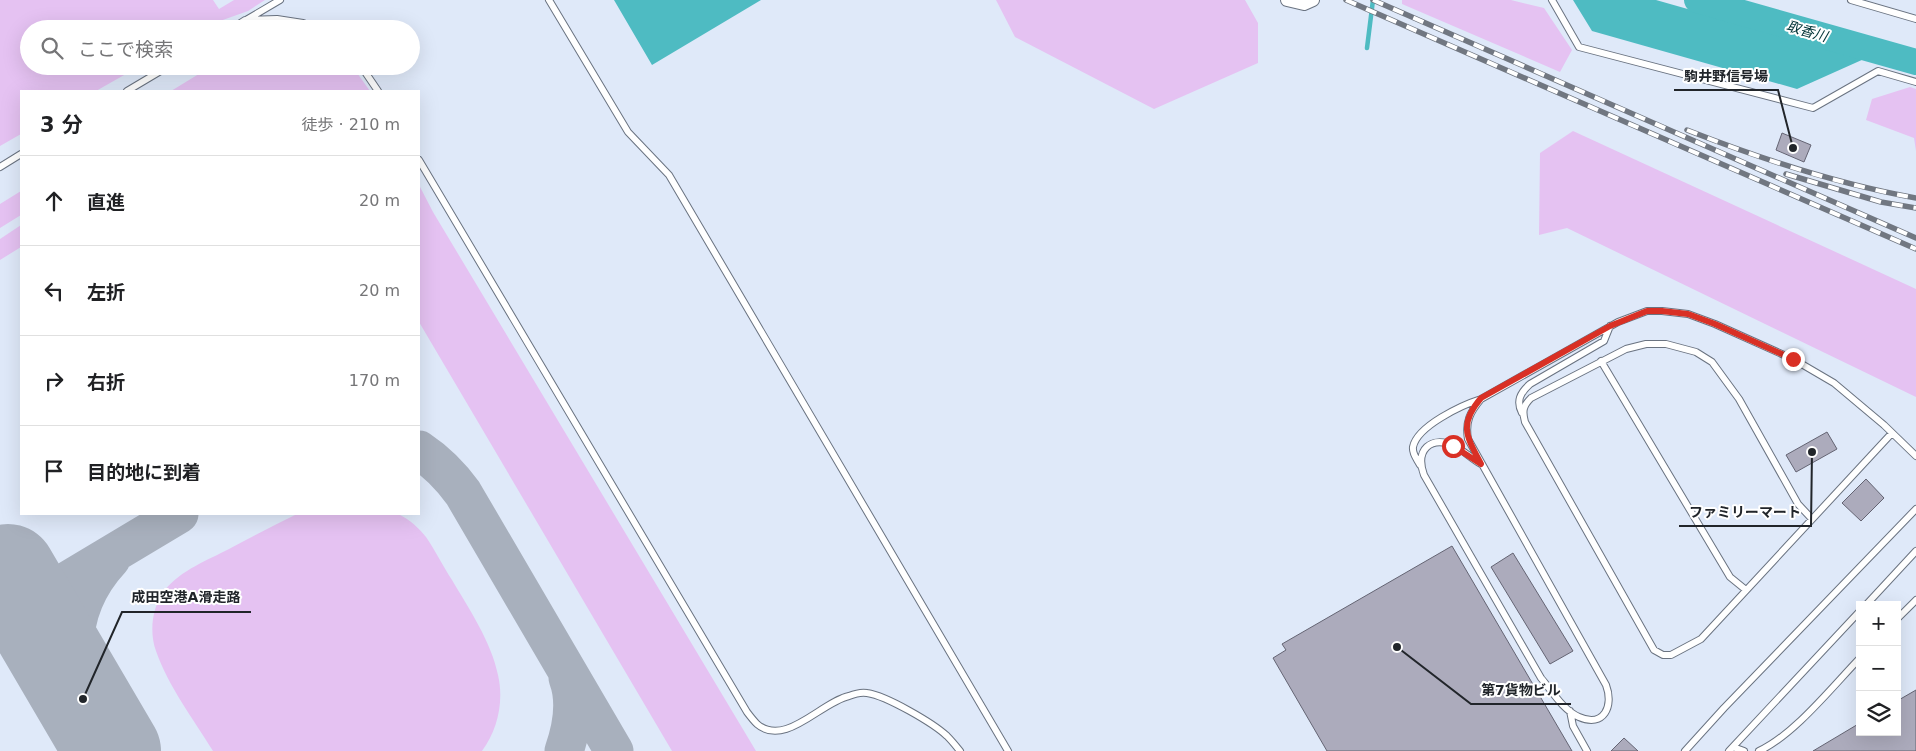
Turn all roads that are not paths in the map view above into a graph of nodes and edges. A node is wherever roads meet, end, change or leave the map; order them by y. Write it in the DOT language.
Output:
graph roads {
  1 [pos="280,0"];
  2 [pos="549,0"];
  3 [pos="1287,0"];
  4 [pos="1313,0"];
  5 [pos="1552,0"];
  6 [pos="1851,0"];
  7 [pos="1916,19"];
  8 [pos="245,20"];
  9 [pos="283,20"];
  10 [pos="153,75"];
  11 [pos="367,75"];
  12 [pos="1916,82"];
  13 [pos="129,90"];
  14 [pos="377,90"];
  15 [pos="20,155"];
  16 [pos="420,162"];
  17 [pos="0,167"];
  18 [pos="1610,326"];
  19 [pos="1601,361"];
  20 [pos="1481,398"];
  21 [pos="1522,413"];
  22 [pos="1892,433"];
  23 [pos="1916,456"];
  24 [pos="1481,464"];
  25 [pos="1421,466"];
  26 [pos="1916,509"];
  27 [pos="1812,519"];
  28 [pos="1916,551"];
  29 [pos="1746,590"];
  30 [pos="1916,600"];
  31 [pos="1870,601"];
  32 [pos="1856,615"];
  33 [pos="1901,615"];
  34 [pos="1856,662"];
  35 [pos="1570,710"];
  36 [pos="1731,749"];
  37 [pos="960,751"];
  38 [pos="1008,751"];
  39 [pos="1587,751"];
  40 [pos="1685,751"];
  41 [pos="1744,751"];
  42 [pos="1759,751"];
  1 -- 8 [label="lane"];
  2 -- 38 [label="lane"];
  3 -- 4 [label="street"];
  5 -- 12 [label="lane"];
  6 -- 7 [label="lane"];
  8 -- 9 [label="lane"];
  10 -- 13 [label="lane"];
  11 -- 14 [label="lane"];
  15 -- 17 [label="lane"];
  16 -- 37 [label="lane"];
  18 -- 20 [label="lane"];
  18 -- 21 [label="lane"];
  18 -- 22 [label="lane"];
  19 -- 21 [label="lane"];
  19 -- 27 [label="lane"];
  19 -- 29 [label="lane"];
  20 -- 24 [label="lane"];
  20 -- 25 [label="lane"];
  21 -- 29 [label="lane"];
  22 -- 23 [label="lane"];
  22 -- 27 [label="lane"];
  24 -- 25 [label="lane"];
  24 -- 35 [label="lane"];
  25 -- 35 [label="lane"];
  26 -- 40 [label="lane"];
  27 -- 29 [label="lane"];
  28 -- 31 [label="lane"];
  30 -- 33 [label="lane"];
  32 -- 36 [label="lane"];
  34 -- 42 [label="lane"];
  35 -- 39 [label="lane"];
  36 -- 41 [label="lane"];
}
